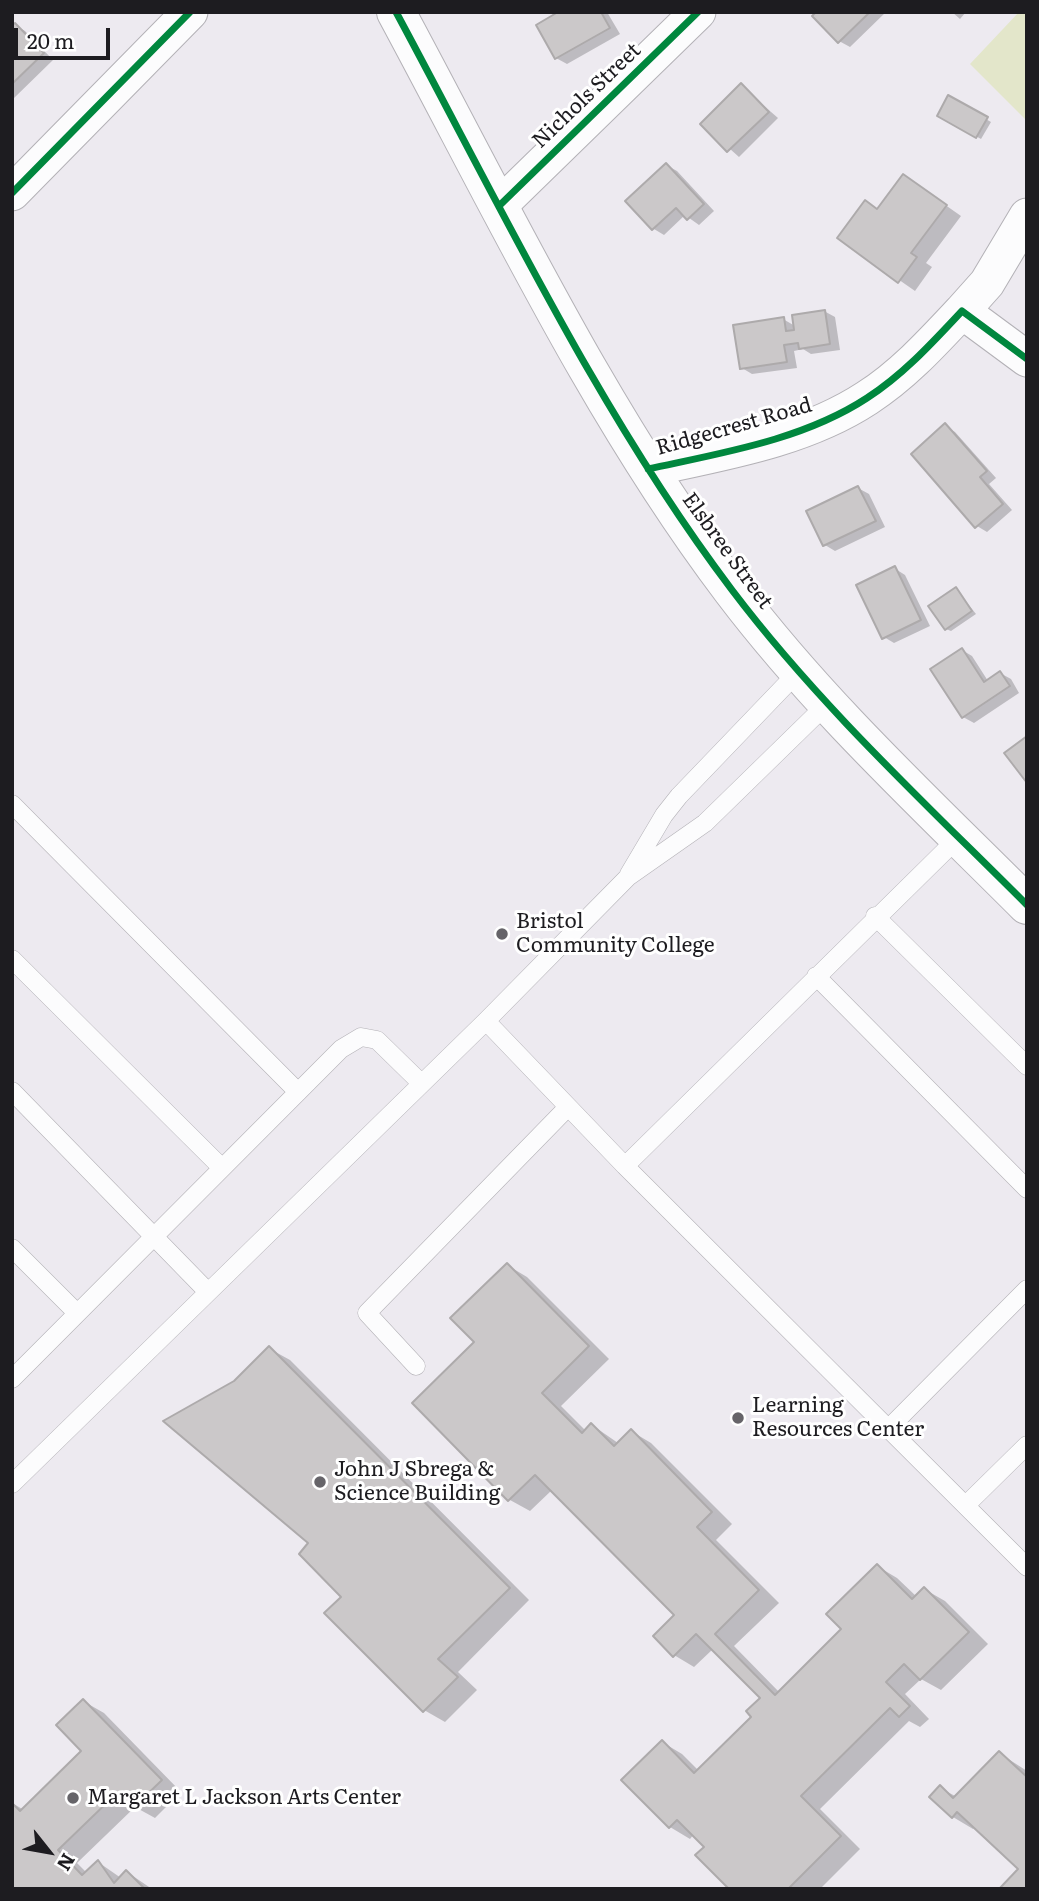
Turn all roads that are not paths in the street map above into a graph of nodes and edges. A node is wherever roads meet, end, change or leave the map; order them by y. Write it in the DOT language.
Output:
graph roads {
  1 [pos="190,12"];
  2 [pos="396,12"];
  3 [pos="698,12"];
  4 [pos="12,193"];
  5 [pos="500,205"];
  6 [pos="1027,216"];
  7 [pos="962,311"];
  8 [pos="1027,359"];
  9 [pos="648,469"];
  10 [pos="798,673"];
  11 [pos="827,704"];
  12 [pos="12,804"];
  13 [pos="959,837"];
  14 [pos="628,877"];
  15 [pos="1027,905"];
  16 [pos="875,916"];
  17 [pos="12,959"];
  18 [pos="816,976"];
  19 [pos="486,1021"];
  20 [pos="1027,1066"];
  21 [pos="420,1082"];
  22 [pos="12,1091"];
  23 [pos="298,1092"];
  24 [pos="568,1107"];
  25 [pos="625,1166"];
  26 [pos="222,1168"];
  27 [pos="1027,1189"];
  28 [pos="156,1235"];
  29 [pos="12,1248"];
  30 [pos="1027,1289"];
  31 [pos="208,1292"];
  32 [pos="77,1313"];
  33 [pos="416,1366"];
  34 [pos="12,1379"];
  35 [pos="889,1428"];
  36 [pos="1027,1445"];
  37 [pos="12,1484"];
  38 [pos="966,1505"];
  39 [pos="1027,1567"];
  1 -- 4 [label="street"];
  2 -- 5 [label="street, Elsbree Street"];
  3 -- 5 [label="street, Nichols Street"];
  5 -- 9 [label="street, Elsbree Street"];
  6 -- 7 [label="street, Ridgecrest Road"];
  7 -- 8 [label="street"];
  7 -- 9 [label="street, Ridgecrest Road"];
  9 -- 10 [label="street, Elsbree Street"];
  10 -- 11 [label="street, Elsbree Street"];
  10 -- 14 [label="lane"];
  11 -- 13 [label="street, Elsbree Street"];
  11 -- 14 [label="lane"];
  12 -- 23 [label="lane"];
  13 -- 15 [label="street, Elsbree Street"];
  13 -- 16 [label="lane"];
  14 -- 19 [label="lane"];
  16 -- 18 [label="lane"];
  16 -- 20 [label="lane"];
  17 -- 26 [label="lane"];
  18 -- 25 [label="lane"];
  18 -- 27 [label="lane"];
  19 -- 21 [label="lane"];
  19 -- 24 [label="lane"];
  21 -- 23 [label="lane"];
  21 -- 31 [label="lane"];
  22 -- 28 [label="lane"];
  23 -- 26 [label="lane"];
  24 -- 25 [label="lane"];
  24 -- 33 [label="lane"];
  25 -- 35 [label="lane"];
  26 -- 28 [label="lane"];
  28 -- 31 [label="lane"];
  28 -- 32 [label="lane"];
  29 -- 32 [label="lane"];
  30 -- 35 [label="lane"];
  31 -- 37 [label="lane"];
  32 -- 34 [label="lane"];
  35 -- 38 [label="lane"];
  36 -- 38 [label="lane"];
  38 -- 39 [label="lane"];
}
